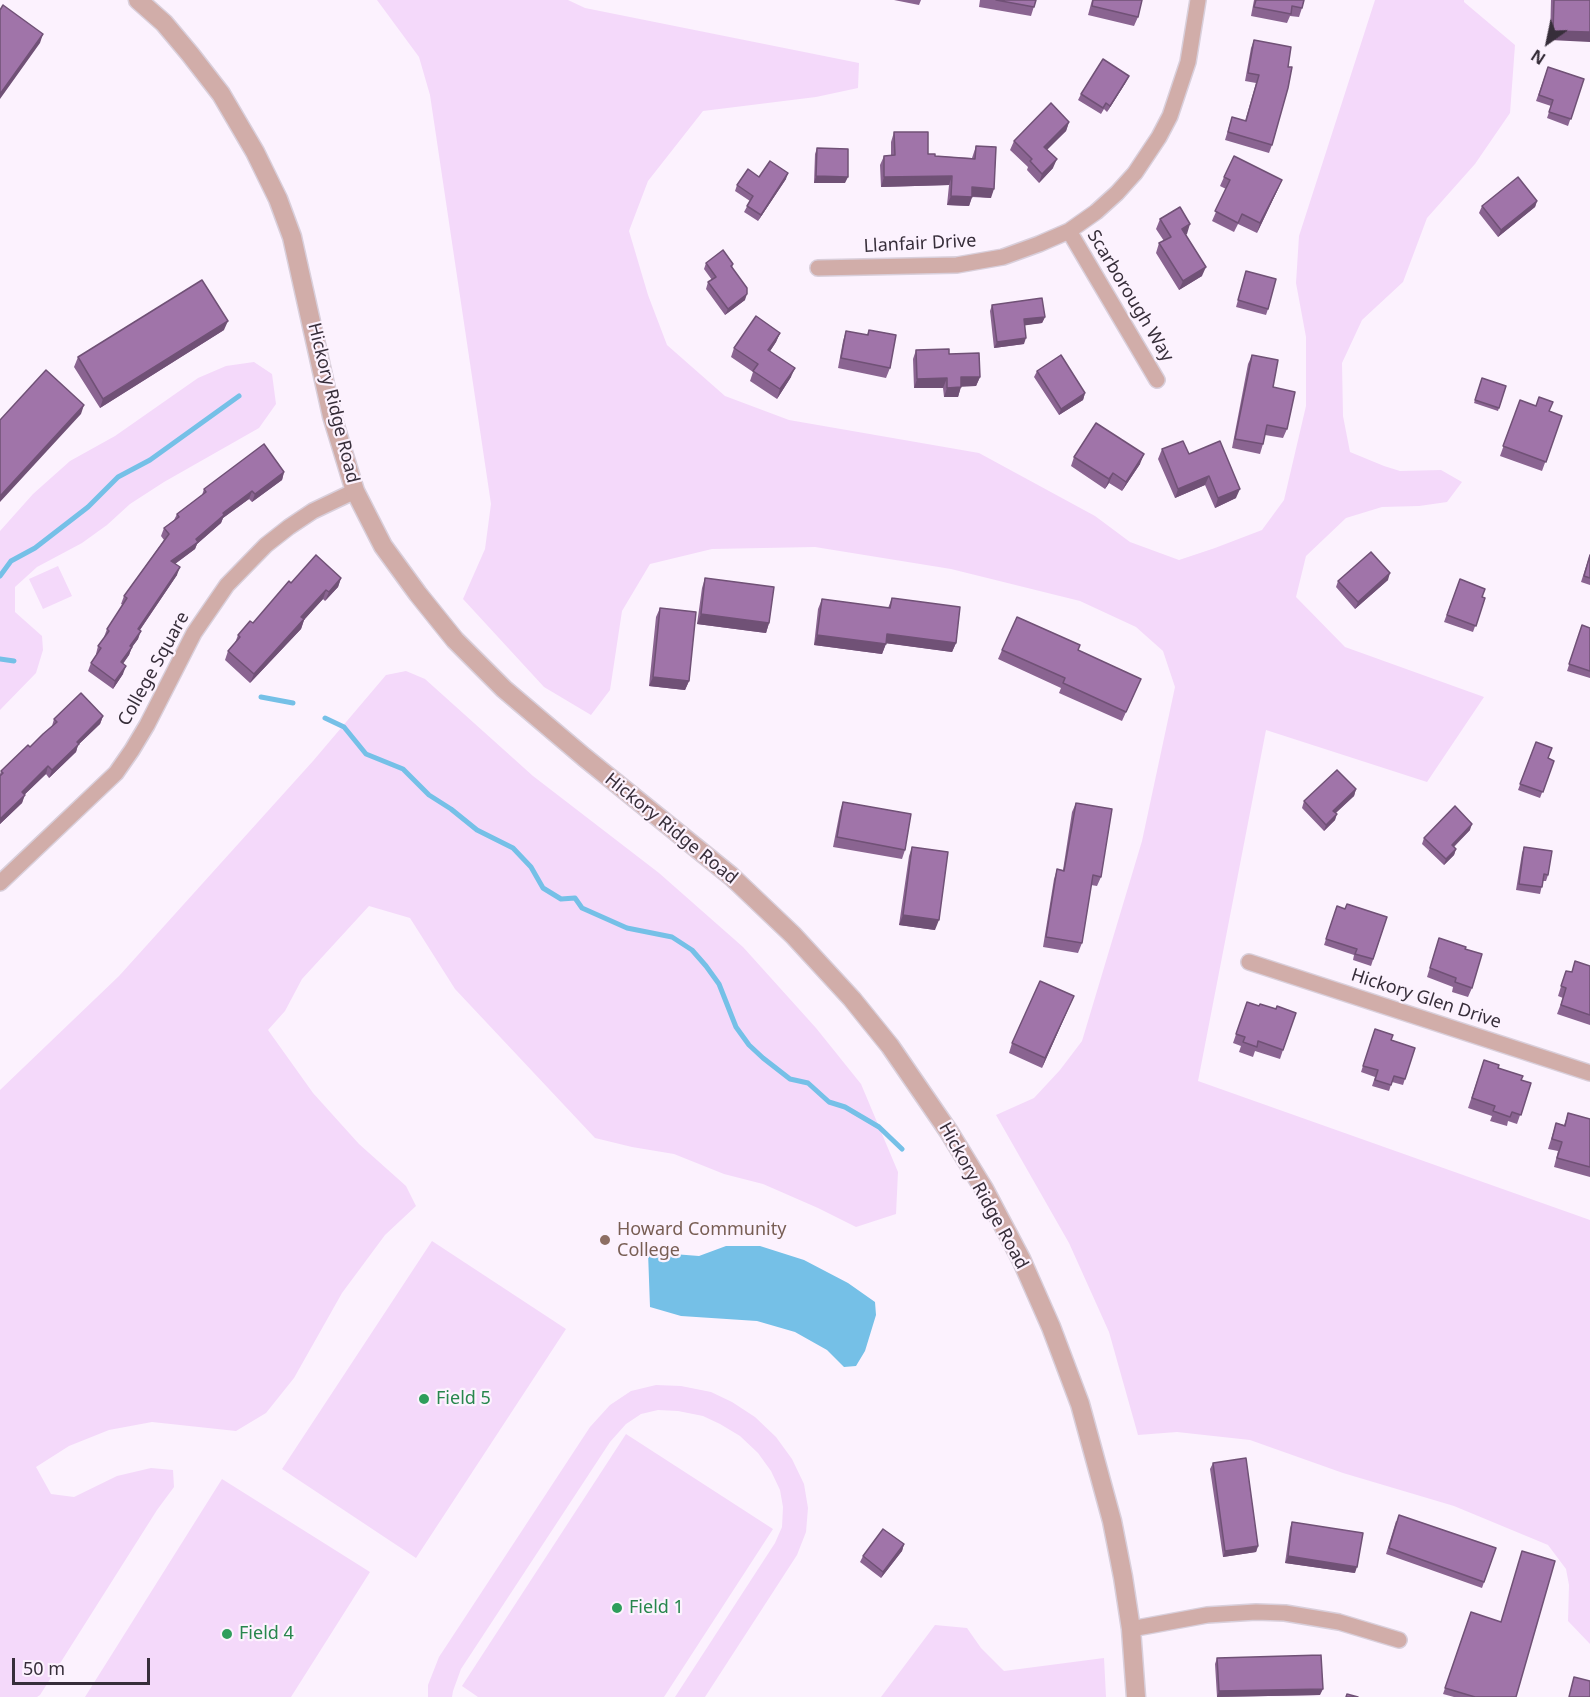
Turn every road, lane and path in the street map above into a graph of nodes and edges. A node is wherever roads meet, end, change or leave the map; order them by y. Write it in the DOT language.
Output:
graph roads {
  1 [pos="138,0"];
  2 [pos="1198,0"];
  3 [pos="1069,231"];
  4 [pos="818,268"];
  5 [pos="1157,380"];
  6 [pos="355,491"];
  7 [pos="0,883"];
  8 [pos="1249,962"];
  9 [pos="1590,1073"];
  10 [pos="1131,1629"];
  11 [pos="1399,1640"];
  12 [pos="1136,1697"];
  1 -- 6 [label="street, Hickory Ridge Road"];
  2 -- 3 [label="street, Llanfair Drive"];
  3 -- 4 [label="street, Llanfair Drive"];
  3 -- 5 [label="street, Scarborough Way"];
  6 -- 7 [label="street, College Square"];
  6 -- 10 [label="street, Hickory Ridge Road"];
  8 -- 9 [label="street, Hickory Glen Drive"];
  10 -- 11 [label="street"];
  10 -- 12 [label="street, Hickory Ridge Road"];
}
